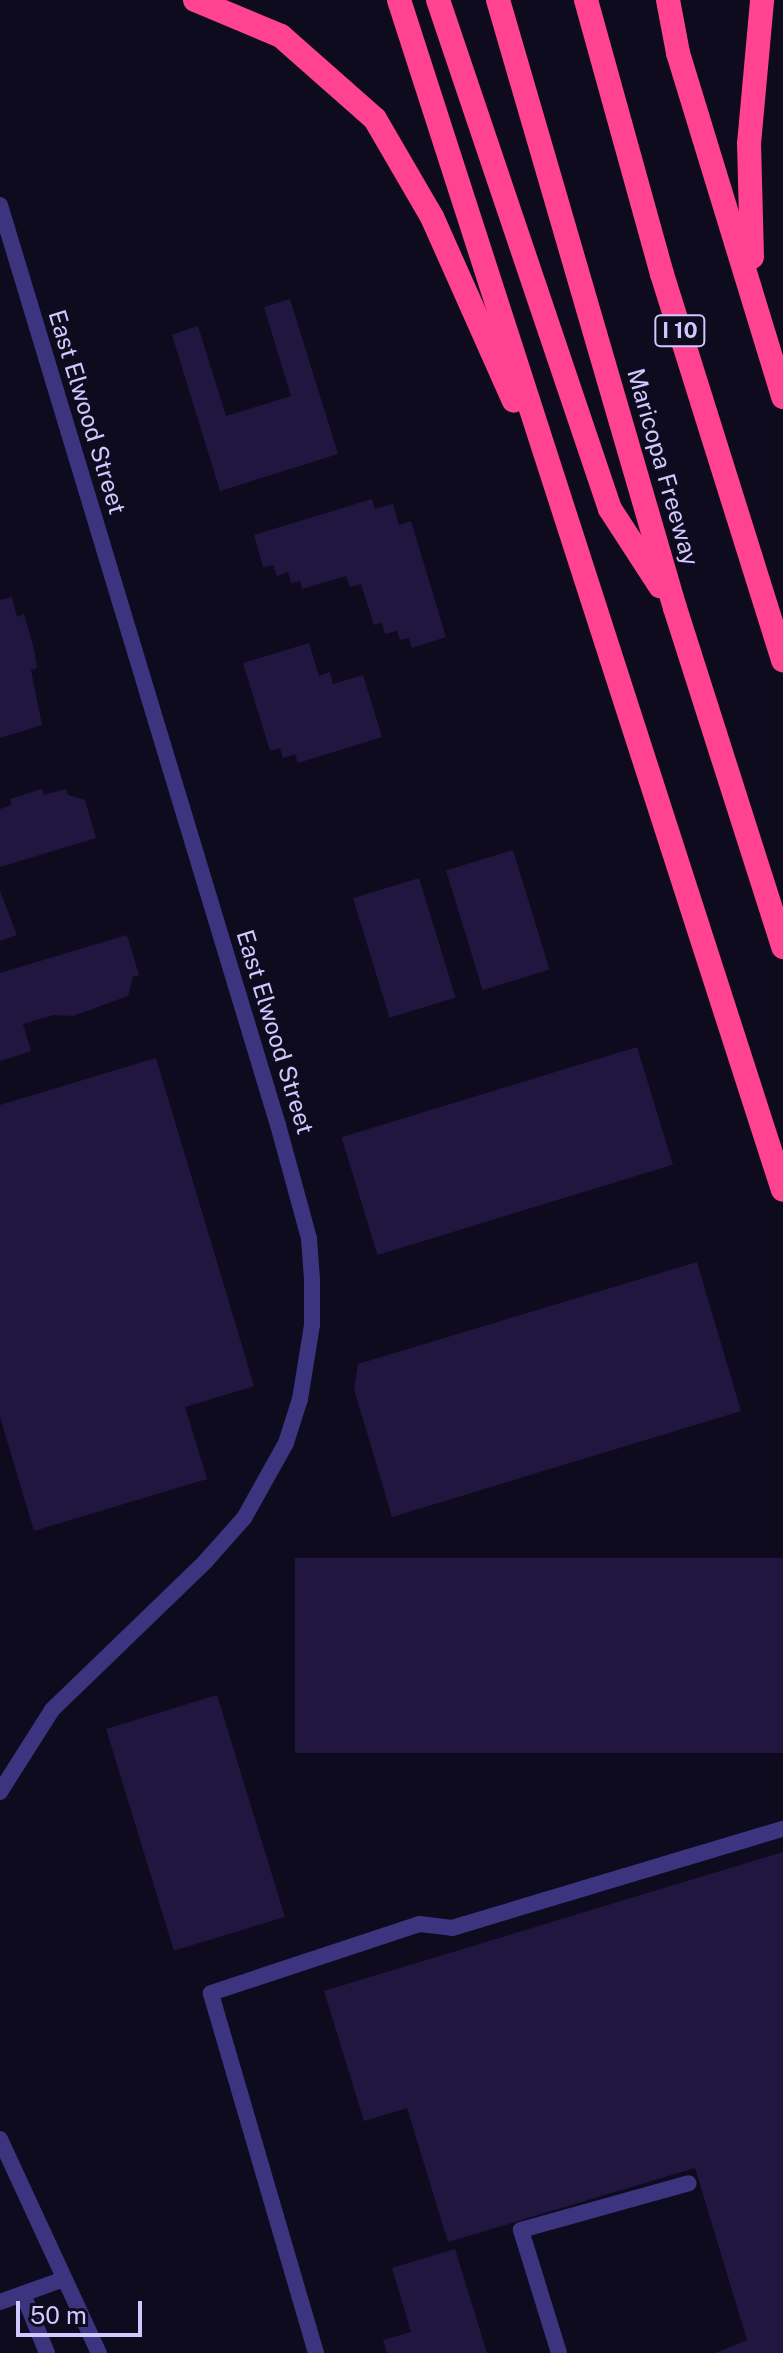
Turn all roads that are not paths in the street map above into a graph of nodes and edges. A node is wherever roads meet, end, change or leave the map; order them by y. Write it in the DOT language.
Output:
graph roads {
  1 [pos="195,0"];
  2 [pos="399,0"];
  3 [pos="438,0"];
  4 [pos="498,0"];
  5 [pos="586,0"];
  6 [pos="668,0"];
  7 [pos="762,0"];
  8 [pos="0,205"];
  9 [pos="753,294"];
  10 [pos="783,397"];
  11 [pos="564,521"];
  12 [pos="675,608"];
  13 [pos="783,660"];
  14 [pos="783,947"];
  15 [pos="783,1190"];
  16 [pos="0,1792"];
  17 [pos="783,1829"];
  18 [pos="0,2139"];
  19 [pos="689,2183"];
  20 [pos="64,2279"];
  21 [pos="23,2294"];
  22 [pos="0,2302"];
  23 [pos="47,2353"];
  24 [pos="99,2353"];
  25 [pos="316,2353"];
  26 [pos="559,2353"];
  1 -- 11 [label="highway"];
  2 -- 11 [label="highway"];
  3 -- 12 [label="highway"];
  4 -- 12 [label="highway, Maricopa Freeway"];
  5 -- 13 [label="highway, I 10"];
  6 -- 9 [label="highway"];
  7 -- 9 [label="highway"];
  8 -- 16 [label="street, East Elwood Street"];
  9 -- 10 [label="highway"];
  11 -- 15 [label="highway"];
  12 -- 14 [label="highway, Maricopa Freeway"];
  17 -- 25 [label="street"];
  18 -- 20 [label="street"];
  19 -- 26 [label="street"];
  20 -- 21 [label="street"];
  20 -- 24 [label="street"];
  21 -- 22 [label="street"];
  21 -- 23 [label="street"];
}
